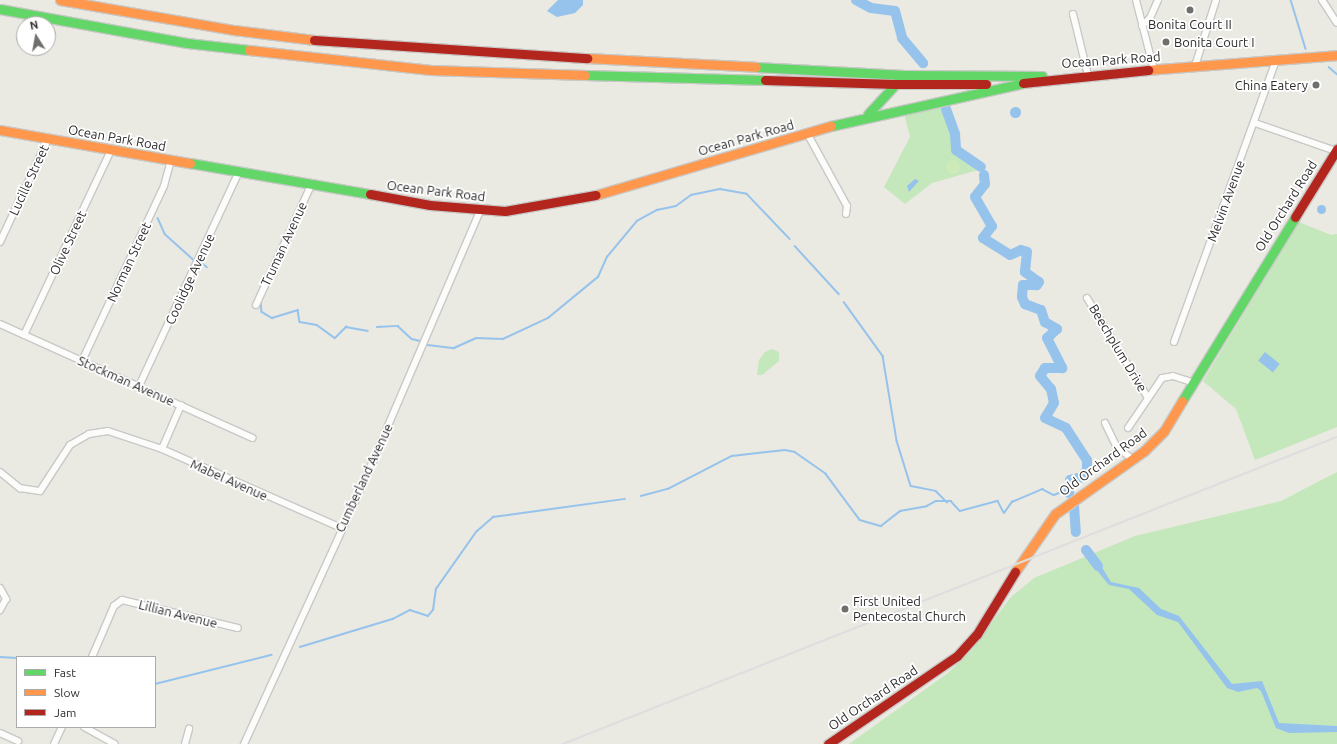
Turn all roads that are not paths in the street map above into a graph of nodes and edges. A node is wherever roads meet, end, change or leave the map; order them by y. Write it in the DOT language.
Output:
graph roads {
  1 [pos="60,0"];
  2 [pos="1136,0"];
  3 [pos="1158,0"];
  4 [pos="1216,0"];
  5 [pos="1322,0"];
  6 [pos="0,9"];
  7 [pos="1073,14"];
  8 [pos="1337,23"];
  9 [pos="1142,26"];
  10 [pos="1337,55"];
  11 [pos="1276,60"];
  12 [pos="1195,66"];
  13 [pos="1154,70"];
  14 [pos="904,75"];
  15 [pos="1088,75"];
  16 [pos="1054,77"];
  17 [pos="1026,82"];
  18 [pos="895,84"];
  19 [pos="886,96"];
  20 [pos="895,109"];
  21 [pos="861,117"];
  22 [pos="1255,124"];
  23 [pos="0,130"];
  24 [pos="807,133"];
  25 [pos="48,139"];
  26 [pos="111,150"];
  27 [pos="1336,150"];
  28 [pos="171,160"];
  29 [pos="239,172"];
  30 [pos="312,183"];
  31 [pos="480,211"];
  32 [pos="846,214"];
  33 [pos="0,242"];
  34 [pos="1088,298"];
  35 [pos="256,305"];
  36 [pos="0,324"];
  37 [pos="24,335"];
  38 [pos="1174,342"];
  39 [pos="82,361"];
  40 [pos="1196,384"];
  41 [pos="139,386"];
  42 [pos="1148,398"];
  43 [pos="181,405"];
  44 [pos="1105,423"];
  45 [pos="1128,428"];
  46 [pos="252,438"];
  47 [pos="162,450"];
  48 [pos="1132,459"];
  49 [pos="0,472"];
  50 [pos="341,528"];
  51 [pos="0,588"];
  52 [pos="0,610"];
  53 [pos="238,628"];
  54 [pos="92,656"];
  55 [pos="62,728"];
  56 [pos="86,728"];
  57 [pos="189,729"];
  58 [pos="0,733"];
  59 [pos="18,741"];
  60 [pos="54,744"];
  61 [pos="115,744"];
  62 [pos="185,744"];
  63 [pos="244,744"];
  64 [pos="828,744"];
  1 -- 14 [label="main road"];
  2 -- 9 [label="street"];
  3 -- 9 [label="street"];
  4 -- 12 [label="street"];
  5 -- 8 [label="street"];
  6 -- 18 [label="main road"];
  7 -- 15 [label="street"];
  9 -- 13 [label="street"];
  10 -- 11 [label="main road, Ocean Park Road"];
  11 -- 12 [label="main road, Ocean Park Road"];
  11 -- 22 [label="street, Melvin Avenue"];
  12 -- 13 [label="main road, Ocean Park Road"];
  13 -- 15 [label="main road, Ocean Park Road"];
  14 -- 16 [label="main road, Ocean Park Road"];
  14 -- 18 [label="main road, Ocean Park Road"];
  15 -- 16 [label="main road, Ocean Park Road"];
  16 -- 17 [label="main road, Ocean Park Road"];
  17 -- 18 [label="main road"];
  17 -- 20 [label="main road, Ocean Park Road"];
  18 -- 19 [label="main road, Ocean Park Road"];
  19 -- 20 [label="main road"];
  19 -- 21 [label="main road, Ocean Park Road"];
  20 -- 21 [label="main road, Ocean Park Road"];
  21 -- 24 [label="main road, Ocean Park Road"];
  22 -- 27 [label="street"];
  22 -- 38 [label="street, Melvin Avenue"];
  23 -- 25 [label="main road, Ocean Park Road"];
  24 -- 31 [label="main road, Ocean Park Road"];
  24 -- 32 [label="street"];
  25 -- 26 [label="main road, Ocean Park Road"];
  25 -- 33 [label="street, Lucille Street"];
  26 -- 28 [label="main road, Ocean Park Road"];
  26 -- 37 [label="street, Olive Street"];
  27 -- 40 [label="main road, Old Orchard Road"];
  28 -- 29 [label="main road, Ocean Park Road"];
  28 -- 39 [label="street, Norman Street"];
  29 -- 30 [label="main road, Ocean Park Road"];
  29 -- 41 [label="street, Coolidge Avenue"];
  30 -- 31 [label="main road, Ocean Park Road"];
  30 -- 35 [label="street, Truman Avenue"];
  31 -- 50 [label="street, Cumberland Avenue"];
  34 -- 42 [label="street, Beechplum Drive"];
  36 -- 37 [label="street, Stockman Avenue"];
  37 -- 39 [label="street, Stockman Avenue"];
  39 -- 41 [label="street, Stockman Avenue"];
  40 -- 42 [label="street, Beechplum Drive"];
  40 -- 48 [label="main road, Old Orchard Road"];
  41 -- 43 [label="street, Stockman Avenue"];
  42 -- 45 [label="street, Beechplum Drive"];
  43 -- 46 [label="street, Stockman Avenue"];
  43 -- 47 [label="street"];
  44 -- 48 [label="street"];
  47 -- 49 [label="street, Mabel Avenue"];
  47 -- 50 [label="street, Mabel Avenue"];
  48 -- 64 [label="main road, Old Orchard Road"];
  50 -- 63 [label="street, Cumberland Avenue"];
  51 -- 52 [label="street"];
  53 -- 54 [label="street, Lillian Avenue"];
  55 -- 60 [label="street"];
  56 -- 61 [label="street"];
  57 -- 62 [label="street"];
  58 -- 59 [label="street"];
}
